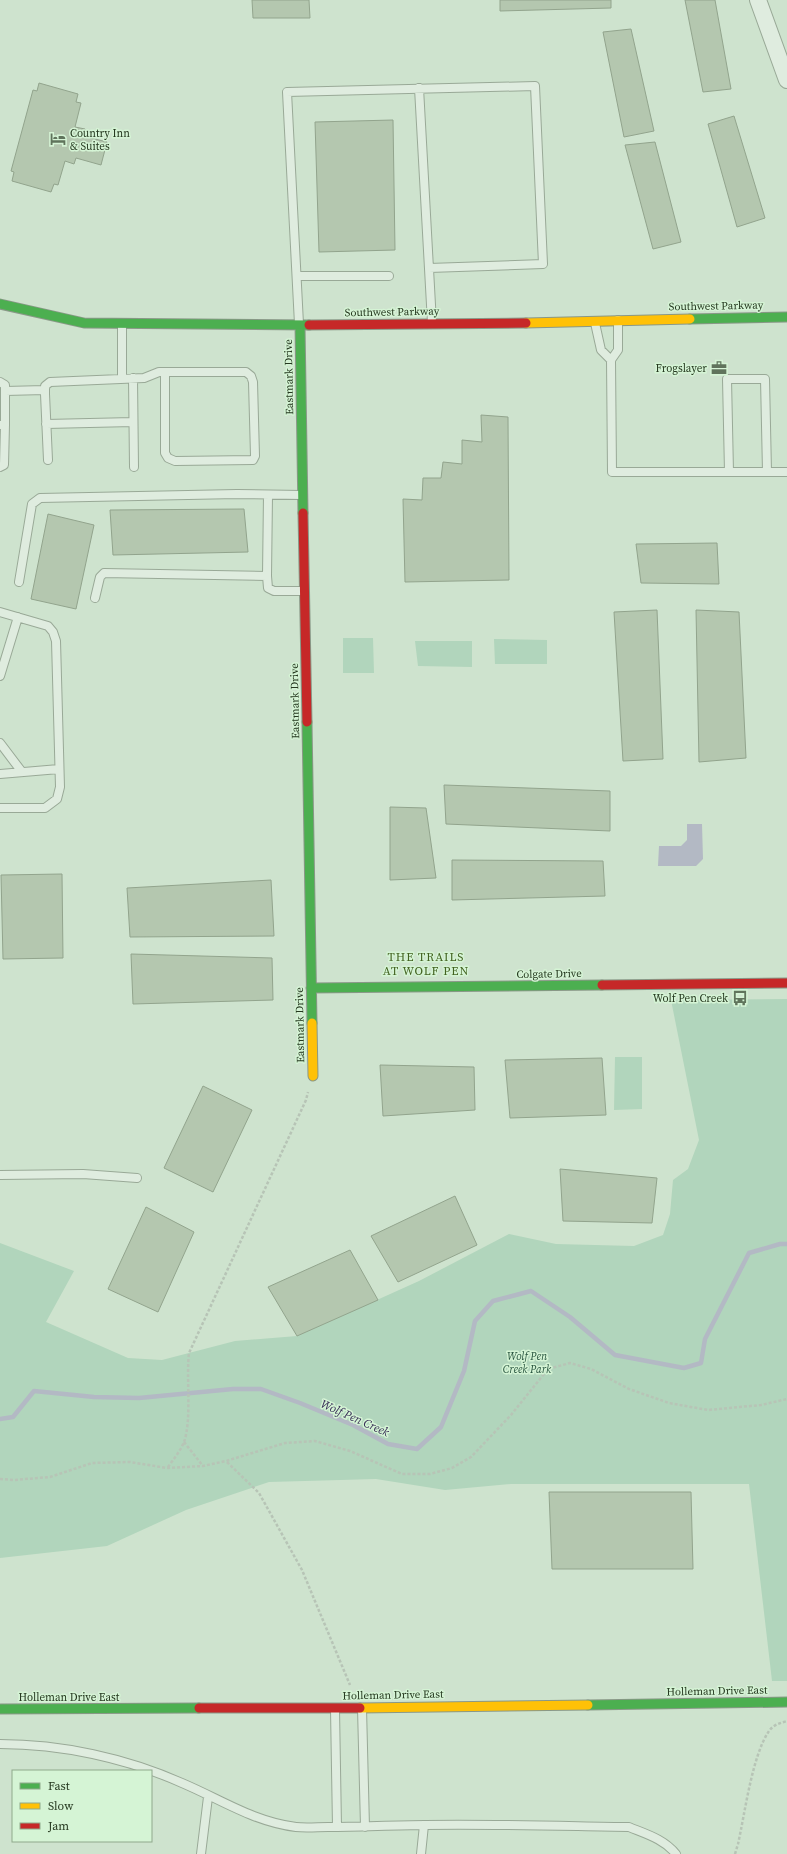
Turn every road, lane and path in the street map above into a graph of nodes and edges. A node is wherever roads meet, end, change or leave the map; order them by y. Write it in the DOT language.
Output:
graph roads {
  1 [pos="758,0"];
  2 [pos="787,80"];
  3 [pos="419,88"];
  4 [pos="429,268"];
  5 [pos="297,276"];
  6 [pos="389,276"];
  7 [pos="0,304"];
  8 [pos="787,317"];
  9 [pos="618,320"];
  10 [pos="595,322"];
  11 [pos="122,323"];
  12 [pos="432,324"];
  13 [pos="300,326"];
  14 [pos="611,360"];
  15 [pos="165,372"];
  16 [pos="133,378"];
  17 [pos="122,379"];
  18 [pos="0,382"];
  19 [pos="45,390"];
  20 [pos="5,391"];
  21 [pos="133,422"];
  22 [pos="46,424"];
  23 [pos="2,425"];
  24 [pos="48,460"];
  25 [pos="0,467"];
  26 [pos="134,467"];
  27 [pos="729,472"];
  28 [pos="767,472"];
  29 [pos="787,472"];
  30 [pos="268,495"];
  31 [pos="303,496"];
  32 [pos="267,576"];
  33 [pos="19,582"];
  34 [pos="305,591"];
  35 [pos="95,598"];
  36 [pos="0,612"];
  37 [pos="18,617"];
  38 [pos="0,676"];
  39 [pos="0,743"];
  40 [pos="59,769"];
  41 [pos="22,772"];
  42 [pos="0,774"];
  43 [pos="0,808"];
  44 [pos="787,983"];
  45 [pos="311,988"];
  46 [pos="313,1076"];
  47 [pos="0,1175"];
  48 [pos="137,1178"];
  49 [pos="787,1399"];
  50 [pos="184,1442"];
  51 [pos="226,1461"];
  52 [pos="203,1466"];
  53 [pos="167,1468"];
  54 [pos="0,1479"];
  55 [pos="350,1685"];
  56 [pos="787,1702"];
  57 [pos="362,1706"];
  58 [pos="335,1708"];
  59 [pos="0,1710"];
  60 [pos="787,1722"];
  61 [pos="0,1744"];
  62 [pos="148,1770"];
  63 [pos="152,1771"];
  64 [pos="208,1797"];
  65 [pos="424,1825"];
  66 [pos="337,1827"];
  67 [pos="365,1827"];
  68 [pos="201,1854"];
  69 [pos="421,1854"];
  70 [pos="676,1854"];
  71 [pos="734,1854"];
  1 -- 2 [label="street"];
  3 -- 4 [label="lane"];
  3 -- 4 [label="lane"];
  3 -- 5 [label="lane"];
  4 -- 12 [label="lane"];
  5 -- 6 [label="lane"];
  5 -- 13 [label="lane"];
  7 -- 11 [label="street, Southwest Parkway"];
  8 -- 9 [label="street, Southwest Parkway"];
  9 -- 10 [label="street, Southwest Parkway"];
  9 -- 14 [label="lane"];
  10 -- 12 [label="street, Southwest Parkway"];
  10 -- 14 [label="lane"];
  11 -- 13 [label="street, Southwest Parkway"];
  11 -- 17 [label="lane"];
  12 -- 13 [label="street, Southwest Parkway"];
  13 -- 31 [label="street, Eastmark Drive"];
  14 -- 27 [label="lane"];
  15 -- 15 [label="lane"];
  15 -- 16 [label="lane"];
  16 -- 17 [label="lane"];
  16 -- 21 [label="lane"];
  17 -- 19 [label="lane"];
  18 -- 20 [label="lane"];
  19 -- 20 [label="lane"];
  19 -- 22 [label="lane"];
  20 -- 23 [label="lane"];
  21 -- 22 [label="lane"];
  21 -- 26 [label="lane"];
  22 -- 24 [label="lane"];
  23 -- 25 [label="lane"];
  27 -- 28 [label="lane"];
  27 -- 28 [label="lane"];
  28 -- 29 [label="lane"];
  30 -- 31 [label="lane"];
  30 -- 32 [label="lane"];
  30 -- 33 [label="lane"];
  31 -- 34 [label="street, Eastmark Drive"];
  32 -- 34 [label="lane"];
  32 -- 35 [label="lane"];
  34 -- 45 [label="street, Eastmark Drive"];
  36 -- 37 [label="lane"];
  37 -- 38 [label="lane"];
  37 -- 40 [label="lane"];
  39 -- 41 [label="lane"];
  40 -- 41 [label="lane"];
  40 -- 43 [label="lane"];
  41 -- 42 [label="lane"];
  44 -- 45 [label="street, Colgate Drive"];
  45 -- 46 [label="street, Eastmark Drive"];
  46 -- 50 [label="path"];
  47 -- 48 [label="lane"];
  49 -- 51 [label="path"];
  50 -- 52 [label="path"];
  50 -- 53 [label="path"];
  51 -- 52 [label="path"];
  51 -- 55 [label="path"];
  52 -- 53 [label="path"];
  53 -- 54 [label="path"];
  56 -- 57 [label="street, Holleman Drive East"];
  57 -- 58 [label="street, Holleman Drive East"];
  57 -- 67 [label="lane"];
  58 -- 59 [label="street, Holleman Drive East"];
  58 -- 66 [label="lane"];
  60 -- 71 [label="path"];
  61 -- 62 [label="lane"];
  63 -- 64 [label="lane"];
  64 -- 66 [label="lane"];
  64 -- 68 [label="lane"];
  65 -- 67 [label="lane"];
  65 -- 69 [label="lane"];
  65 -- 70 [label="lane"];
  66 -- 67 [label="lane"];
}
